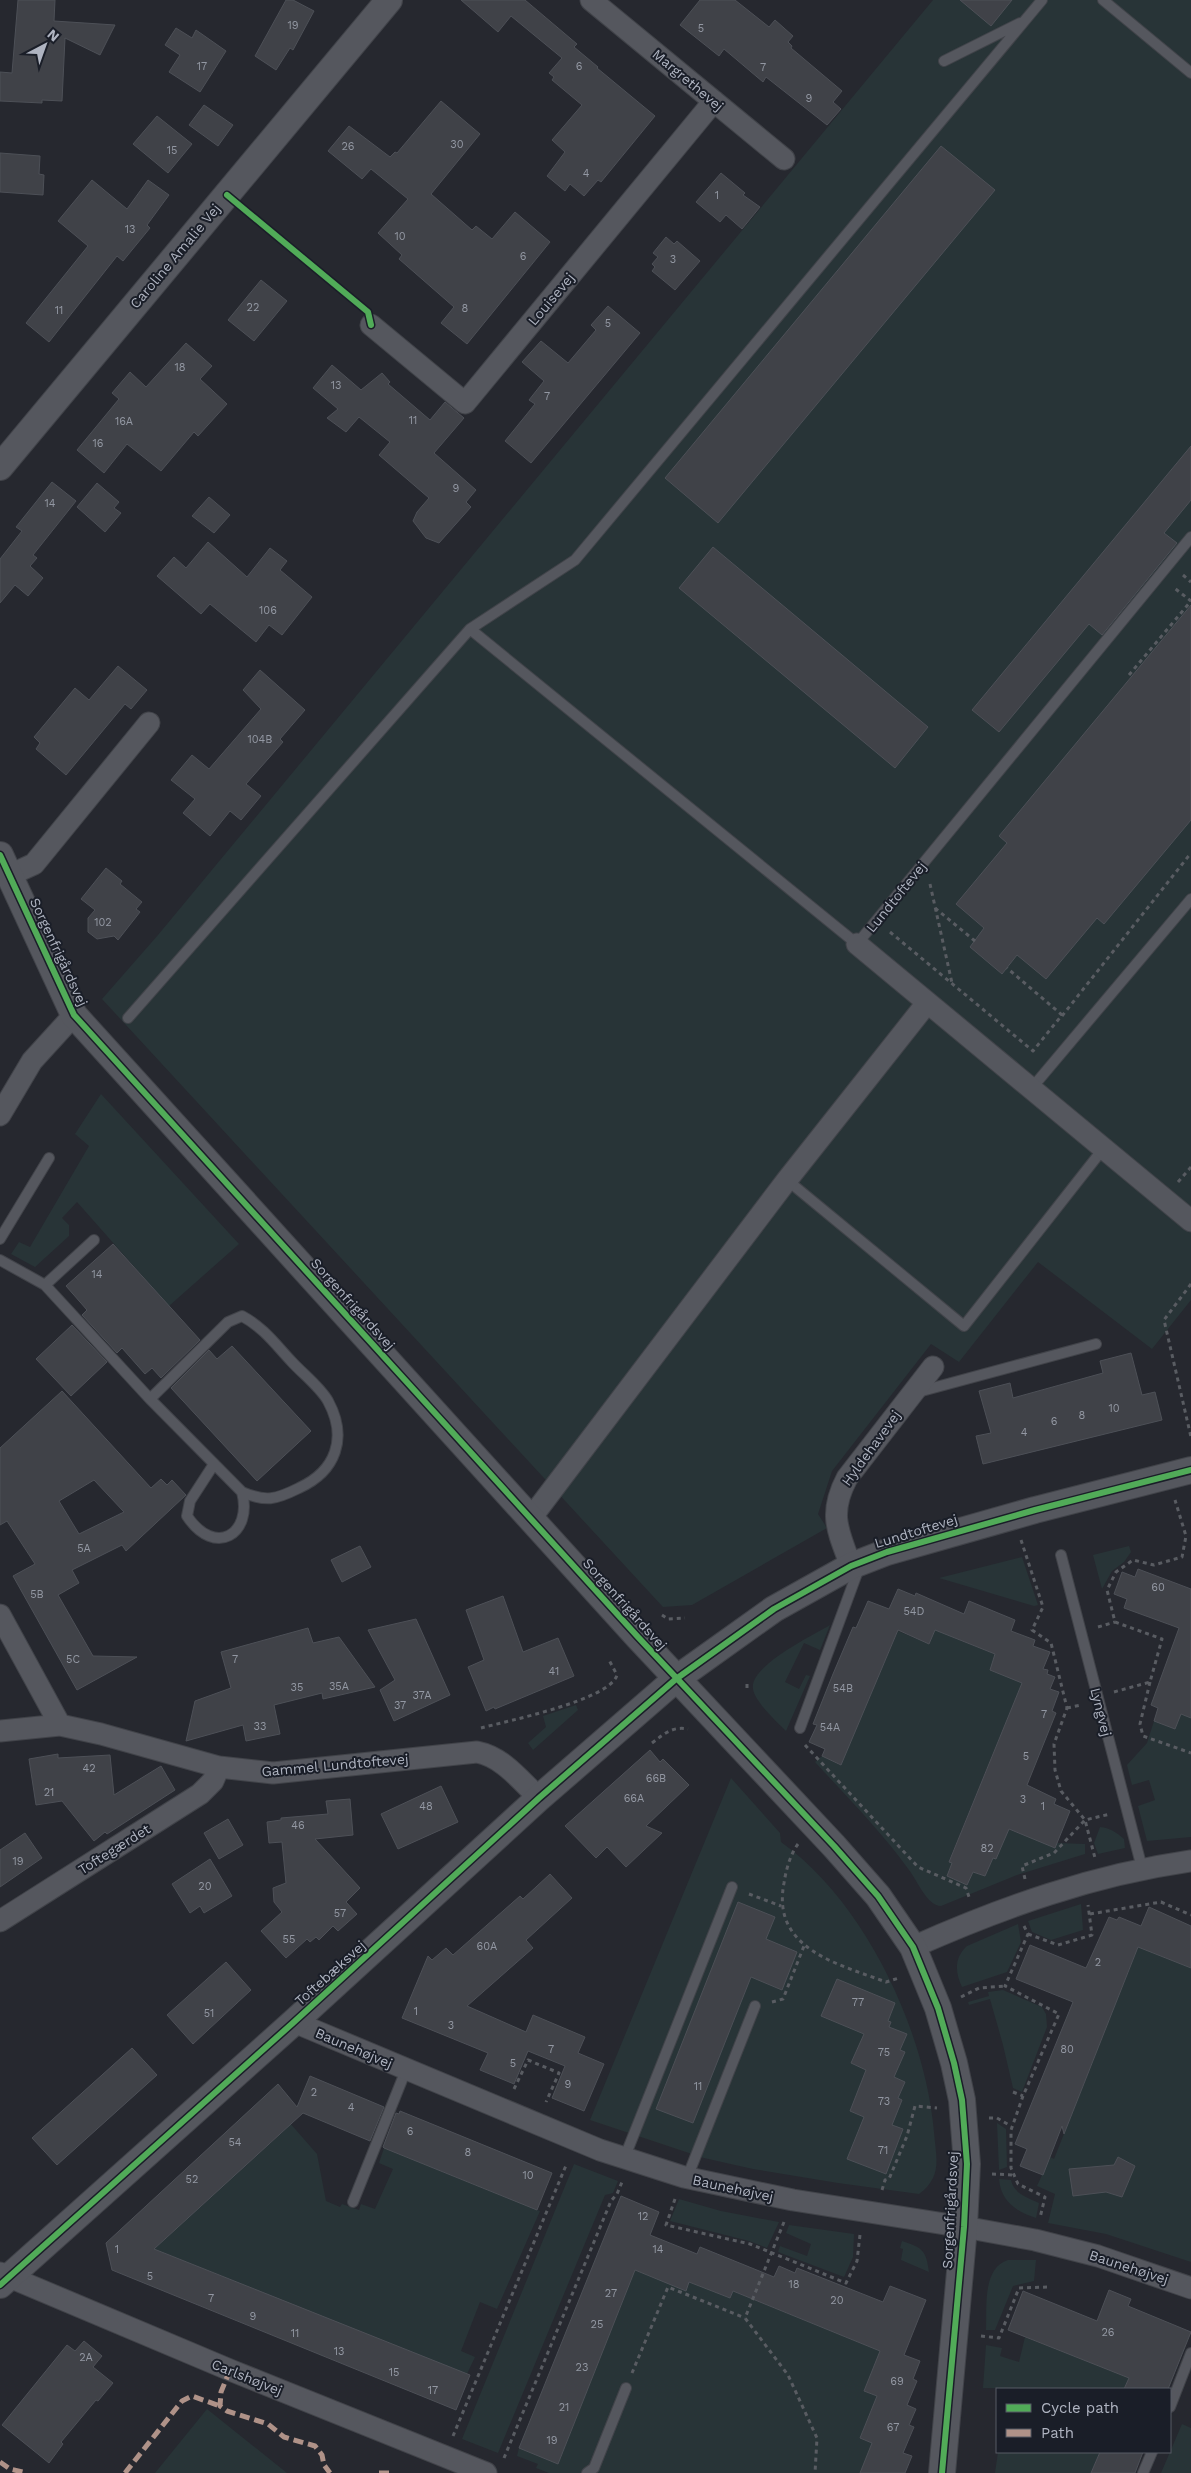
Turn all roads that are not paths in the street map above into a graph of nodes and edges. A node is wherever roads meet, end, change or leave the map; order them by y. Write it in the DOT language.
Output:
graph roads {
  1 [pos="389,0"];
  2 [pos="591,0"];
  3 [pos="1042,0"];
  4 [pos="1103,0"];
  5 [pos="1026,20"];
  6 [pos="944,61"];
  7 [pos="1191,73"];
  8 [pos="714,101"];
  9 [pos="784,159"];
  10 [pos="371,325"];
  11 [pos="0,467"];
  12 [pos="1191,537"];
  13 [pos="470,629"];
  14 [pos="149,723"];
  15 [pos="5,865"];
  16 [pos="1191,899"];
  17 [pos="857,944"];
  18 [pos="927,1003"];
  19 [pos="74,1015"];
  20 [pos="128,1018"];
  21 [pos="1031,1089"];
  22 [pos="0,1115"];
  23 [pos="1103,1149"];
  24 [pos="49,1158"];
  25 [pos="787,1180"];
  26 [pos="1191,1221"];
  27 [pos="0,1239"];
  28 [pos="94,1240"];
  29 [pos="0,1260"];
  30 [pos="45,1285"];
  31 [pos="1096,1344"];
  32 [pos="933,1367"];
  33 [pos="912,1394"];
  34 [pos="150,1399"];
  35 [pos="214,1464"];
  36 [pos="1179,1473"];
  37 [pos="242,1492"];
  38 [pos="531,1518"];
  39 [pos="1061,1555"];
  40 [pos="856,1564"];
  41 [pos="0,1615"];
  42 [pos="676,1679"];
  43 [pos="60,1726"];
  44 [pos="800,1728"];
  45 [pos="0,1731"];
  46 [pos="219,1767"];
  47 [pos="539,1798"];
  48 [pos="1191,1861"];
  49 [pos="1142,1868"];
  50 [pos="732,1888"];
  51 [pos="0,1921"];
  52 [pos="918,1958"];
  53 [pos="754,2006"];
  54 [pos="294,2022"];
  55 [pos="406,2070"];
  56 [pos="624,2159"];
  57 [pos="686,2177"];
  58 [pos="353,2202"];
  59 [pos="964,2226"];
  60 [pos="3,2279"];
  61 [pos="1191,2288"];
  62 [pos="1191,2353"];
  63 [pos="626,2388"];
  64 [pos="1171,2403"];
  65 [pos="1152,2453"];
  66 [pos="493,2469"];
  67 [pos="587,2473"];
  68 [pos="942,2473"];
  69 [pos="1143,2473"];
  1 -- 11 [label="street, Caroline Amalie Vej"];
  2 -- 8 [label="street, Margrethevej"];
  3 -- 5 [label="lane"];
  4 -- 7 [label="lane"];
  5 -- 6 [label="lane"];
  5 -- 13 [label="lane"];
  8 -- 9 [label="street, Margrethevej"];
  8 -- 10 [label="street, Louisevej"];
  12 -- 17 [label="lane, Lundtoftevej"];
  13 -- 17 [label="lane"];
  13 -- 20 [label="lane"];
  14 -- 15 [label="street, Sorgenfrigårdsvej"];
  15 -- 19 [label="street, Sorgenfrigårdsvej"];
  16 -- 21 [label="lane"];
  17 -- 18 [label="street, Lundtoftevej"];
  18 -- 21 [label="street, Lundtoftevej"];
  18 -- 25 [label="street"];
  19 -- 22 [label="street"];
  19 -- 38 [label="street, Sorgenfrigårdsvej"];
  21 -- 23 [label="street, Lundtoftevej"];
  23 -- 25 [label="lane"];
  23 -- 26 [label="street, Lundtoftevej"];
  24 -- 27 [label="lane"];
  25 -- 38 [label="street"];
  28 -- 30 [label="lane"];
  29 -- 30 [label="lane"];
  30 -- 34 [label="lane"];
  31 -- 33 [label="lane"];
  32 -- 33 [label="street, Hyldehavevej"];
  33 -- 40 [label="street, Hyldehavevej"];
  34 -- 35 [label="lane"];
  34 -- 37 [label="lane"];
  35 -- 37 [label="lane"];
  35 -- 37 [label="lane"];
  36 -- 40 [label="street, Lundtoftevej"];
  38 -- 42 [label="street, Sorgenfrigårdsvej"];
  39 -- 49 [label="lane, Lyngvej"];
  40 -- 42 [label="street, Lundtoftevej"];
  40 -- 44 [label="lane"];
  41 -- 43 [label="street"];
  42 -- 47 [label="street, Toftebæksvej"];
  42 -- 52 [label="street, Sorgenfrigårdsvej"];
  43 -- 45 [label="street, Gammel Lundtoftevej"];
  43 -- 46 [label="street, Gammel Lundtoftevej"];
  46 -- 47 [label="street, Gammel Lundtoftevej"];
  46 -- 51 [label="street, Toftegærdet"];
  47 -- 54 [label="street, Toftebæksvej"];
  48 -- 49 [label="street"];
  49 -- 52 [label="street"];
  50 -- 56 [label="lane"];
  52 -- 59 [label="street, Sorgenfrigårdsvej"];
  53 -- 57 [label="lane"];
  54 -- 55 [label="street, Baunehøjvej"];
  54 -- 60 [label="street, Toftebæksvej"];
  55 -- 56 [label="street, Baunehøjvej"];
  55 -- 58 [label="lane"];
  56 -- 57 [label="street, Baunehøjvej"];
  57 -- 59 [label="street, Baunehøjvej"];
  59 -- 61 [label="street, Baunehøjvej"];
  59 -- 68 [label="street, Sorgenfrigårdsvej"];
  60 -- 66 [label="street, Carlshøjvej"];
  62 -- 64 [label="lane"];
  63 -- 67 [label="lane"];
  65 -- 69 [label="lane"];
}
